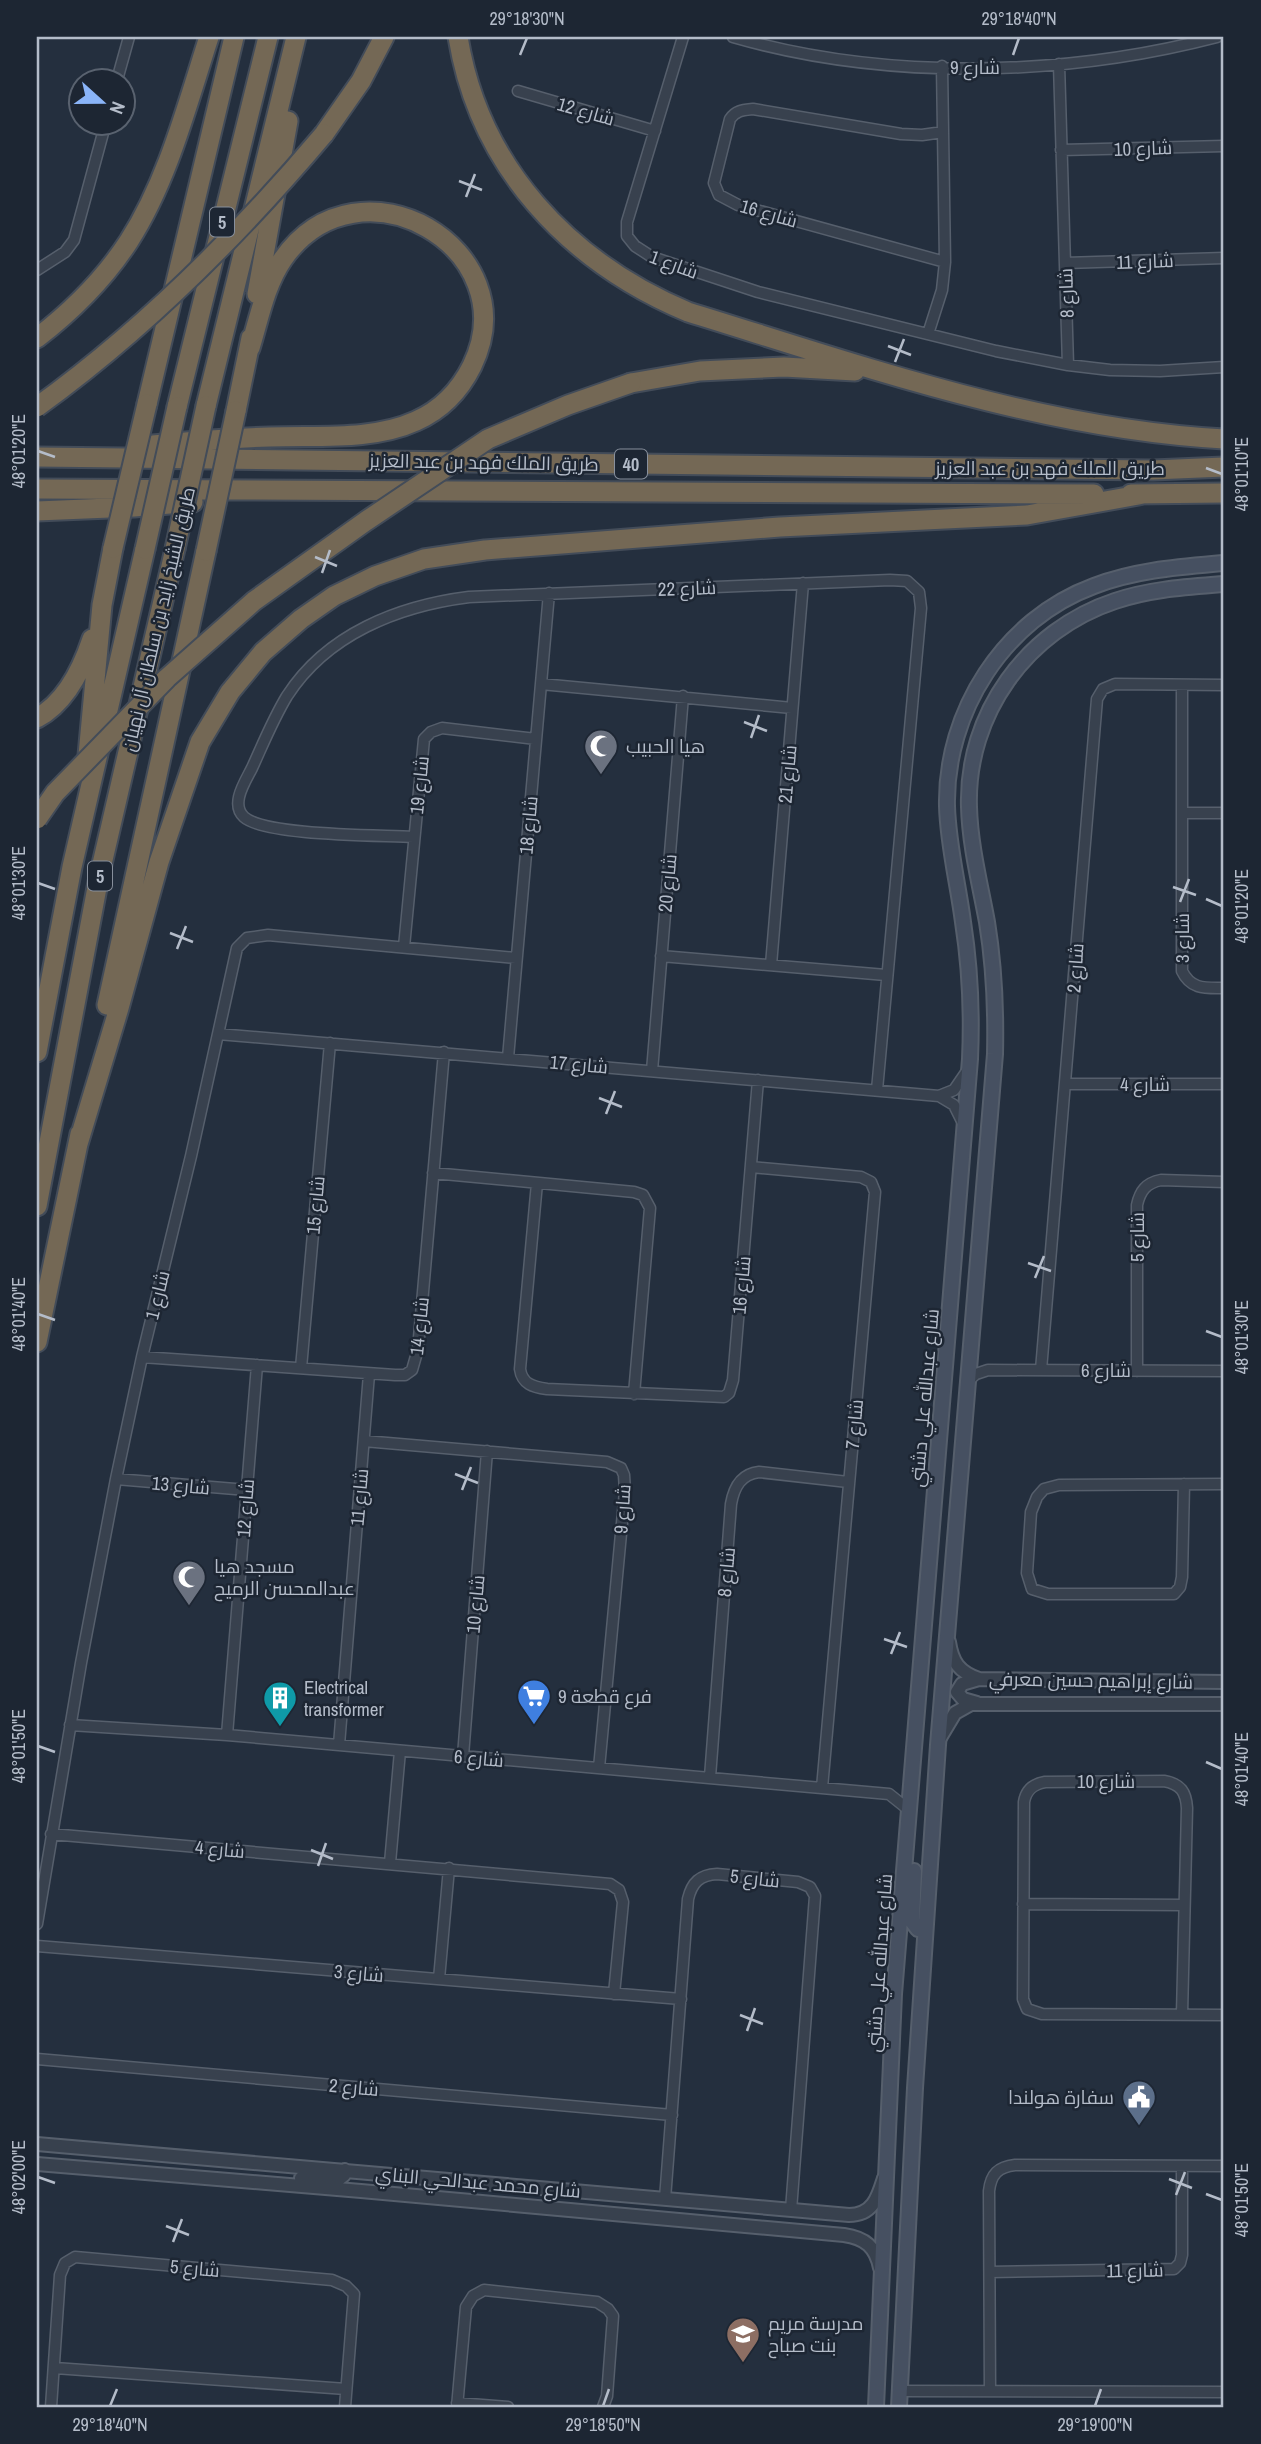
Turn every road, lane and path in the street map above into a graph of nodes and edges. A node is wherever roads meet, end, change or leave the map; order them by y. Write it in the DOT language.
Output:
graph roads {
  1 [pos="129,37"];
  2 [pos="209,37"];
  3 [pos="234,37"];
  4 [pos="268,37"];
  5 [pos="296,37"];
  6 [pos="302,37"];
  7 [pos="384,37"];
  8 [pos="458,37"];
  9 [pos="683,37"];
  10 [pos="733,37"];
  11 [pos="1217,37"];
  12 [pos="1059,64"];
  13 [pos="121,66"];
  14 [pos="942,66"];
  15 [pos="517,90"];
  16 [pos="655,131"];
  17 [pos="943,131"];
  18 [pos="102,136"];
  19 [pos="1224,146"];
  20 [pos="1061,150"];
  21 [pos="1224,258"];
  22 [pos="945,262"];
  23 [pos="1065,263"];
  24 [pos="37,270"];
  25 [pos="929,334"];
  26 [pos="37,338"];
  27 [pos="250,348"];
  28 [pos="1068,365"];
  29 [pos="1224,367"];
  30 [pos="925,384"];
  31 [pos="37,407"];
  32 [pos="1224,439"];
  33 [pos="46,456"];
  34 [pos="1224,467"];
  35 [pos="37,489"];
  36 [pos="260,492"];
  37 [pos="1224,493"];
  38 [pos="1144,495"];
  39 [pos="37,511"];
  40 [pos="1224,563"];
  41 [pos="1224,572"];
  42 [pos="803,583"];
  43 [pos="1217,585"];
  44 [pos="549,593"];
  45 [pos="102,605"];
  46 [pos="541,684"];
  47 [pos="1182,685"];
  48 [pos="1224,685"];
  49 [pos="683,696"];
  50 [pos="792,708"];
  51 [pos="37,718"];
  52 [pos="536,739"];
  53 [pos="1183,813"];
  54 [pos="1224,813"];
  55 [pos="37,819"];
  56 [pos="413,837"];
  57 [pos="72,867"];
  58 [pos="404,947"];
  59 [pos="967,949"];
  60 [pos="661,956"];
  61 [pos="516,958"];
  62 [pos="771,965"];
  63 [pos="886,975"];
  64 [pos="1224,988"];
  65 [pos="218,1034"];
  66 [pos="995,1034"];
  67 [pos="330,1043"];
  68 [pos="37,1052"];
  69 [pos="444,1052"];
  70 [pos="508,1058"];
  71 [pos="970,1059"];
  72 [pos="652,1071"];
  73 [pos="758,1080"];
  74 [pos="1066,1084"];
  75 [pos="1224,1084"];
  76 [pos="877,1090"];
  77 [pos="939,1096"];
  78 [pos="965,1133"];
  79 [pos="78,1144"];
  80 [pos="751,1167"];
  81 [pos="433,1173"];
  82 [pos="1224,1182"];
  83 [pos="537,1183"];
  84 [pos="37,1206"];
  85 [pos="37,1342"];
  86 [pos="969,1354"];
  87 [pos="142,1357"];
  88 [pos="257,1365"];
  89 [pos="301,1368"];
  90 [pos="988,1370"];
  91 [pos="1041,1370"];
  92 [pos="1137,1371"];
  93 [pos="1224,1371"];
  94 [pos="369,1374"];
  95 [pos="967,1382"];
  96 [pos="634,1394"];
  97 [pos="364,1441"];
  98 [pos="487,1451"];
  99 [pos="116,1479"];
  100 [pos="848,1482"];
  101 [pos="1184,1484"];
  102 [pos="1224,1484"];
  103 [pos="247,1490"];
  104 [pos="948,1630"];
  105 [pos="979,1679"];
  106 [pos="1224,1682"];
  107 [pos="979,1703"];
  108 [pos="1224,1703"];
  109 [pos="70,1725"];
  110 [pos="227,1735"];
  111 [pos="339,1745"];
  112 [pos="938,1745"];
  113 [pos="400,1751"];
  114 [pos="463,1756"];
  115 [pos="599,1768"];
  116 [pos="710,1777"];
  117 [pos="911,1780"];
  118 [pos="822,1788"];
  119 [pos="889,1794"];
  120 [pos="909,1810"];
  121 [pos="51,1834"];
  122 [pos="390,1863"];
  123 [pos="449,1868"];
  124 [pos="1023,1904"];
  125 [pos="1183,1905"];
  126 [pos="37,1924"];
  127 [pos="925,1930"];
  128 [pos="37,1946"];
  129 [pos="898,1956"];
  130 [pos="439,1979"];
  131 [pos="614,1994"];
  132 [pos="681,1999"];
  133 [pos="1182,2014"];
  134 [pos="1224,2015"];
  135 [pos="37,2059"];
  136 [pos="916,2072"];
  137 [pos="672,2115"];
  138 [pos="37,2144"];
  139 [pos="37,2164"];
  140 [pos="886,2164"];
  141 [pos="1182,2166"];
  142 [pos="1224,2166"];
  143 [pos="345,2170"];
  144 [pos="256,2182"];
  145 [pos="489,2183"];
  146 [pos="361,2191"];
  147 [pos="665,2199"];
  148 [pos="791,2210"];
  149 [pos="839,2214"];
  150 [pos="711,2223"];
  151 [pos="990,2272"];
  152 [pos="881,2278"];
  153 [pos="55,2368"];
  154 [pos="346,2389"];
  155 [pos="900,2390"];
  156 [pos="990,2391"];
  157 [pos="1224,2392"];
  158 [pos="457,2405"];
  159 [pos="51,2407"];
  160 [pos="345,2407"];
  161 [pos="508,2407"];
  162 [pos="603,2407"];
  163 [pos="876,2407"];
  164 [pos="899,2407"];
  1 -- 13 [label="street"];
  2 -- 26 [label="highway"];
  3 -- 45 [label="highway, bridge"];
  4 -- 57 [label="highway, طريق الشيخ زايد بن سلطان آل نهيان / 5, bridge"];
  5 -- 84 [label="highway, طريق الشيخ زايد بن سلطان آل نهيان / 5, bridge"];
  6 -- 27 [label="highway"];
  7 -- 31 [label="highway, bridge"];
  8 -- 30 [label="highway"];
  9 -- 16 [label="street, شارع 1"];
  10 -- 14 [label="street, شارع 9"];
  11 -- 12 [label="street, شارع 9"];
  12 -- 14 [label="street, شارع 9"];
  12 -- 20 [label="street, شارع 8"];
  14 -- 17 [label="street"];
  15 -- 16 [label="street, شارع 12"];
  16 -- 25 [label="street, شارع 1"];
  17 -- 22 [label="street"];
  17 -- 22 [label="street, شارع 16"];
  18 -- 24 [label="street"];
  19 -- 20 [label="street, شارع 10"];
  20 -- 23 [label="street, شارع 8"];
  21 -- 23 [label="street, شارع 11"];
  22 -- 25 [label="street"];
  23 -- 28 [label="street, شارع 8"];
  25 -- 28 [label="street, شارع 1"];
  27 -- 33 [label="highway"];
  27 -- 79 [label="highway, bridge"];
  28 -- 29 [label="street"];
  30 -- 32 [label="highway"];
  30 -- 55 [label="highway, bridge"];
  33 -- 34 [label="highway, طريق الملك فهد بن عبد العزيز / 40"];
  35 -- 36 [label="highway, طريق الملك فهد بن عبد العزيز / 40"];
  36 -- 38 [label="highway, طريق الملك فهد بن عبد العزيز / 40"];
  36 -- 39 [label="highway"];
  37 -- 38 [label="highway, طريق الملك فهد بن عبد العزيز / 40"];
  38 -- 79 [label="highway"];
  40 -- 59 [label="main road, شارع عبدالله علي دشتي"];
  41 -- 43 [label="main road"];
  42 -- 44 [label="street, شارع 22"];
  42 -- 50 [label="street, شارع 21"];
  42 -- 63 [label="street, شارع 22"];
  43 -- 66 [label="main road"];
  44 -- 46 [label="street, شارع 18"];
  44 -- 56 [label="street, شارع 22"];
  45 -- 51 [label="highway"];
  45 -- 57 [label="highway"];
  46 -- 49 [label="street"];
  46 -- 52 [label="street, شارع 18"];
  47 -- 48 [label="street, شارع 2"];
  47 -- 53 [label="street, شارع 3"];
  47 -- 74 [label="street, شارع 2"];
  49 -- 50 [label="street"];
  49 -- 60 [label="street, شارع 20"];
  50 -- 62 [label="street, شارع 21"];
  52 -- 56 [label="street, شارع 19"];
  52 -- 61 [label="street, شارع 18"];
  53 -- 54 [label="street"];
  53 -- 64 [label="street, شارع 3"];
  56 -- 58 [label="street, شارع 19"];
  57 -- 68 [label="highway, طريق الشيخ زايد بن سلطان آل نهيان / 5"];
  58 -- 61 [label="street, شارع 1"];
  58 -- 65 [label="street, شارع 1"];
  59 -- 66 [label="main road"];
  59 -- 71 [label="main road, شارع عبدالله علي دشتي"];
  60 -- 62 [label="street"];
  60 -- 72 [label="street, شارع 20"];
  61 -- 70 [label="street, شارع 18"];
  62 -- 63 [label="street"];
  63 -- 76 [label="street, شارع 22"];
  65 -- 67 [label="street, شارع 17"];
  65 -- 87 [label="street, شارع 1"];
  66 -- 86 [label="main road"];
  67 -- 69 [label="street, شارع 17"];
  67 -- 89 [label="street, شارع 15"];
  69 -- 70 [label="street, شارع 17"];
  69 -- 81 [label="street, شارع 14"];
  70 -- 72 [label="street, شارع 17"];
  71 -- 77 [label="street"];
  71 -- 78 [label="main road, شارع عبدالله علي دشتي"];
  72 -- 73 [label="street, شارع 17"];
  73 -- 76 [label="street, شارع 17"];
  73 -- 80 [label="street, شارع 16"];
  74 -- 75 [label="street, شارع 4"];
  74 -- 91 [label="street, شارع 2"];
  76 -- 77 [label="street, شارع 17"];
  77 -- 78 [label="street"];
  78 -- 117 [label="main road, شارع عبدالله علي دشتي"];
  79 -- 85 [label="highway"];
  80 -- 96 [label="street, شارع 16"];
  80 -- 100 [label="street, شارع 7"];
  81 -- 83 [label="street"];
  81 -- 94 [label="street, شارع 14"];
  82 -- 92 [label="street, شارع 5"];
  83 -- 96 [label="street"];
  83 -- 96 [label="street, شارع 16"];
  86 -- 90 [label="street"];
  86 -- 95 [label="main road"];
  87 -- 88 [label="street, شارع 14"];
  87 -- 99 [label="street, شارع 1"];
  88 -- 89 [label="street, شارع 14"];
  88 -- 103 [label="street, شارع 12"];
  89 -- 94 [label="street, شارع 14"];
  90 -- 91 [label="street, شارع 6"];
  90 -- 95 [label="street, شارع 6"];
  91 -- 92 [label="street, شارع 6"];
  92 -- 93 [label="street, شارع 6"];
  94 -- 97 [label="street, شارع 11"];
  95 -- 104 [label="main road"];
  97 -- 98 [label="street, شارع 9"];
  97 -- 111 [label="street, شارع 11"];
  98 -- 114 [label="street, شارع 10"];
  98 -- 115 [label="street, شارع 9"];
  99 -- 103 [label="street, شارع 13"];
  99 -- 109 [label="street, شارع 1"];
  100 -- 116 [label="street, شارع 8"];
  100 -- 118 [label="street, شارع 7"];
  101 -- 101 [label="street"];
  101 -- 102 [label="street"];
  103 -- 110 [label="street, شارع 12"];
  104 -- 105 [label="street, شارع إبراهيم حسين معرفي"];
  104 -- 112 [label="main road"];
  105 -- 106 [label="street, شارع إبراهيم حسين معرفي"];
  105 -- 107 [label="street"];
  107 -- 108 [label="street, شارع إبراهيم حسين معرفي"];
  107 -- 112 [label="street, شارع إبراهيم حسين معرفي"];
  109 -- 110 [label="street, شارع 6"];
  109 -- 121 [label="street, شارع 1"];
  110 -- 111 [label="street, شارع 6"];
  111 -- 113 [label="street, شارع 6"];
  112 -- 127 [label="main road"];
  113 -- 114 [label="street, شارع 6"];
  113 -- 122 [label="street"];
  114 -- 115 [label="street, شارع 6"];
  115 -- 116 [label="street, شارع 6"];
  116 -- 118 [label="street, شارع 6"];
  117 -- 119 [label="street"];
  117 -- 120 [label="main road, شارع عبدالله علي دشتي"];
  118 -- 119 [label="street, شارع 6"];
  119 -- 120 [label="street"];
  120 -- 127 [label="main road"];
  120 -- 129 [label="main road, شارع عبدالله علي دشتي"];
  121 -- 122 [label="street, شارع 4"];
  121 -- 126 [label="street, شارع 1"];
  122 -- 123 [label="street, شارع 4"];
  123 -- 130 [label="street"];
  123 -- 131 [label="street, شارع 4"];
  124 -- 125 [label="street"];
  124 -- 125 [label="street, شارع 10"];
  124 -- 133 [label="street, شارع 10"];
  125 -- 133 [label="street, شارع 10"];
  127 -- 136 [label="main road"];
  128 -- 130 [label="street, شارع 3"];
  129 -- 136 [label="main road"];
  129 -- 140 [label="main road, شارع عبدالله علي دشتي"];
  130 -- 131 [label="street, شارع 3"];
  131 -- 132 [label="street, شارع 3"];
  132 -- 137 [label="street, شارع 5"];
  132 -- 148 [label="street, شارع 5"];
  133 -- 134 [label="street, شارع 10"];
  135 -- 137 [label="street, شارع 2"];
  136 -- 155 [label="main road"];
  137 -- 147 [label="street, شارع 5"];
  138 -- 143 [label="street, شارع محمد عبدالحي البناي"];
  139 -- 144 [label="street, شارع محمد عبدالحي البناي"];
  140 -- 149 [label="street, شارع محمد عبدالحي البناي"];
  140 -- 152 [label="main road, شارع عبدالله علي دشتي"];
  141 -- 142 [label="street"];
  141 -- 151 [label="street"];
  141 -- 151 [label="street, شارع 11"];
  143 -- 144 [label="street"];
  143 -- 145 [label="street, شارع محمد عبدالحي البناي"];
  144 -- 146 [label="street, شارع محمد عبدالحي البناي"];
  145 -- 146 [label="street"];
  145 -- 147 [label="street, شارع محمد عبدالحي البناي"];
  146 -- 150 [label="street, شارع محمد عبدالحي البناي"];
  147 -- 148 [label="street, شارع محمد عبدالحي البناي"];
  148 -- 149 [label="street, شارع محمد عبدالحي البناي"];
  149 -- 150 [label="street"];
  150 -- 152 [label="street, شارع محمد عبدالحي البناي"];
  151 -- 156 [label="street"];
  152 -- 163 [label="main road, شارع عبدالله علي دشتي"];
  153 -- 154 [label="street"];
  153 -- 154 [label="street, شارع 5"];
  153 -- 159 [label="street, شارع 5"];
  154 -- 160 [label="street, شارع 5"];
  155 -- 156 [label="street"];
  155 -- 164 [label="main road"];
  156 -- 157 [label="street"];
  158 -- 161 [label="street"];
  158 -- 162 [label="street"];
}
